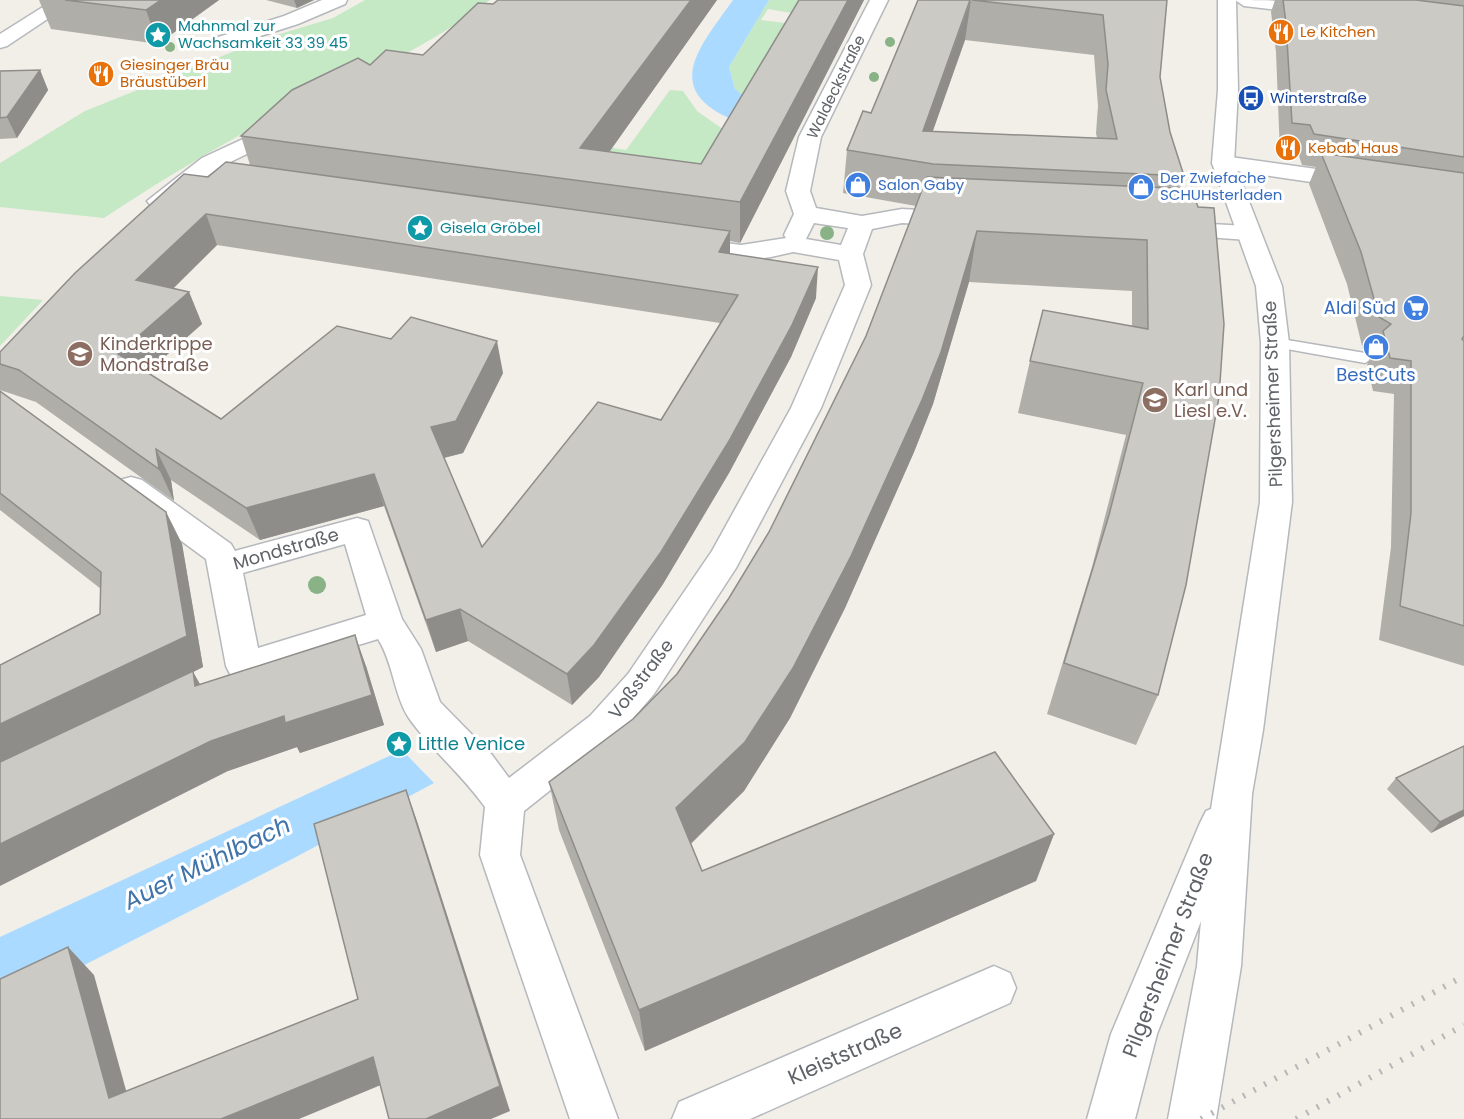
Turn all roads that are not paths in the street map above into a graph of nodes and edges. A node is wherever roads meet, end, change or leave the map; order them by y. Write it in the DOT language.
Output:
graph roads {
  1 [pos="67,0"];
  2 [pos="339,0"];
  3 [pos="879,0"];
  4 [pos="1227,0"];
  5 [pos="1244,0"];
  6 [pos="1344,13"];
  7 [pos="2,43"];
  8 [pos="219,43"];
  9 [pos="304,117"];
  10 [pos="1223,163"];
  11 [pos="193,176"];
  12 [pos="221,180"];
  13 [pos="1383,185"];
  14 [pos="806,214"];
  15 [pos="140,219"];
  16 [pos="974,220"];
  17 [pos="1153,228"];
  18 [pos="1248,233"];
  19 [pos="856,238"];
  20 [pos="658,242"];
  21 [pos="792,244"];
  22 [pos="1275,343"];
  23 [pos="1365,358"];
  24 [pos="108,471"];
  25 [pos="225,566"];
  26 [pos="386,623"];
  27 [pos="1232,794"];
  28 [pos="506,803"];
  29 [pos="994,988"];
  30 [pos="594,1119"];
  31 [pos="696,1119"];
  32 [pos="1111,1119"];
  33 [pos="1192,1119"];
  1 -- 7 [label="street"];
  2 -- 8 [label="street"];
  3 -- 14 [label="street, Waldeckstraße"];
  4 -- 10 [label="street, Pilgersheimer Straße"];
  5 -- 6 [label="street"];
  9 -- 11 [label="street"];
  10 -- 13 [label="street"];
  10 -- 18 [label="street, Pilgersheimer Straße"];
  11 -- 12 [label="street"];
  11 -- 15 [label="street"];
  14 -- 19 [label="street"];
  14 -- 21 [label="street"];
  16 -- 19 [label="street"];
  17 -- 18 [label="street"];
  18 -- 22 [label="street, Pilgersheimer Straße"];
  19 -- 21 [label="street"];
  19 -- 28 [label="street, Voßstraße"];
  20 -- 21 [label="street"];
  22 -- 23 [label="lane"];
  22 -- 27 [label="street, Pilgersheimer Straße"];
  24 -- 25 [label="street, Mondstraße"];
  25 -- 26 [label="street, Mondstraße"];
  25 -- 26 [label="street, Mondstraße"];
  26 -- 28 [label="street, Mondstraße"];
  27 -- 32 [label="street, Pilgersheimer Straße"];
  27 -- 33 [label="street, Pilgersheimer Straße"];
  28 -- 30 [label="street"];
  29 -- 31 [label="street, Kleiststraße"];
}
